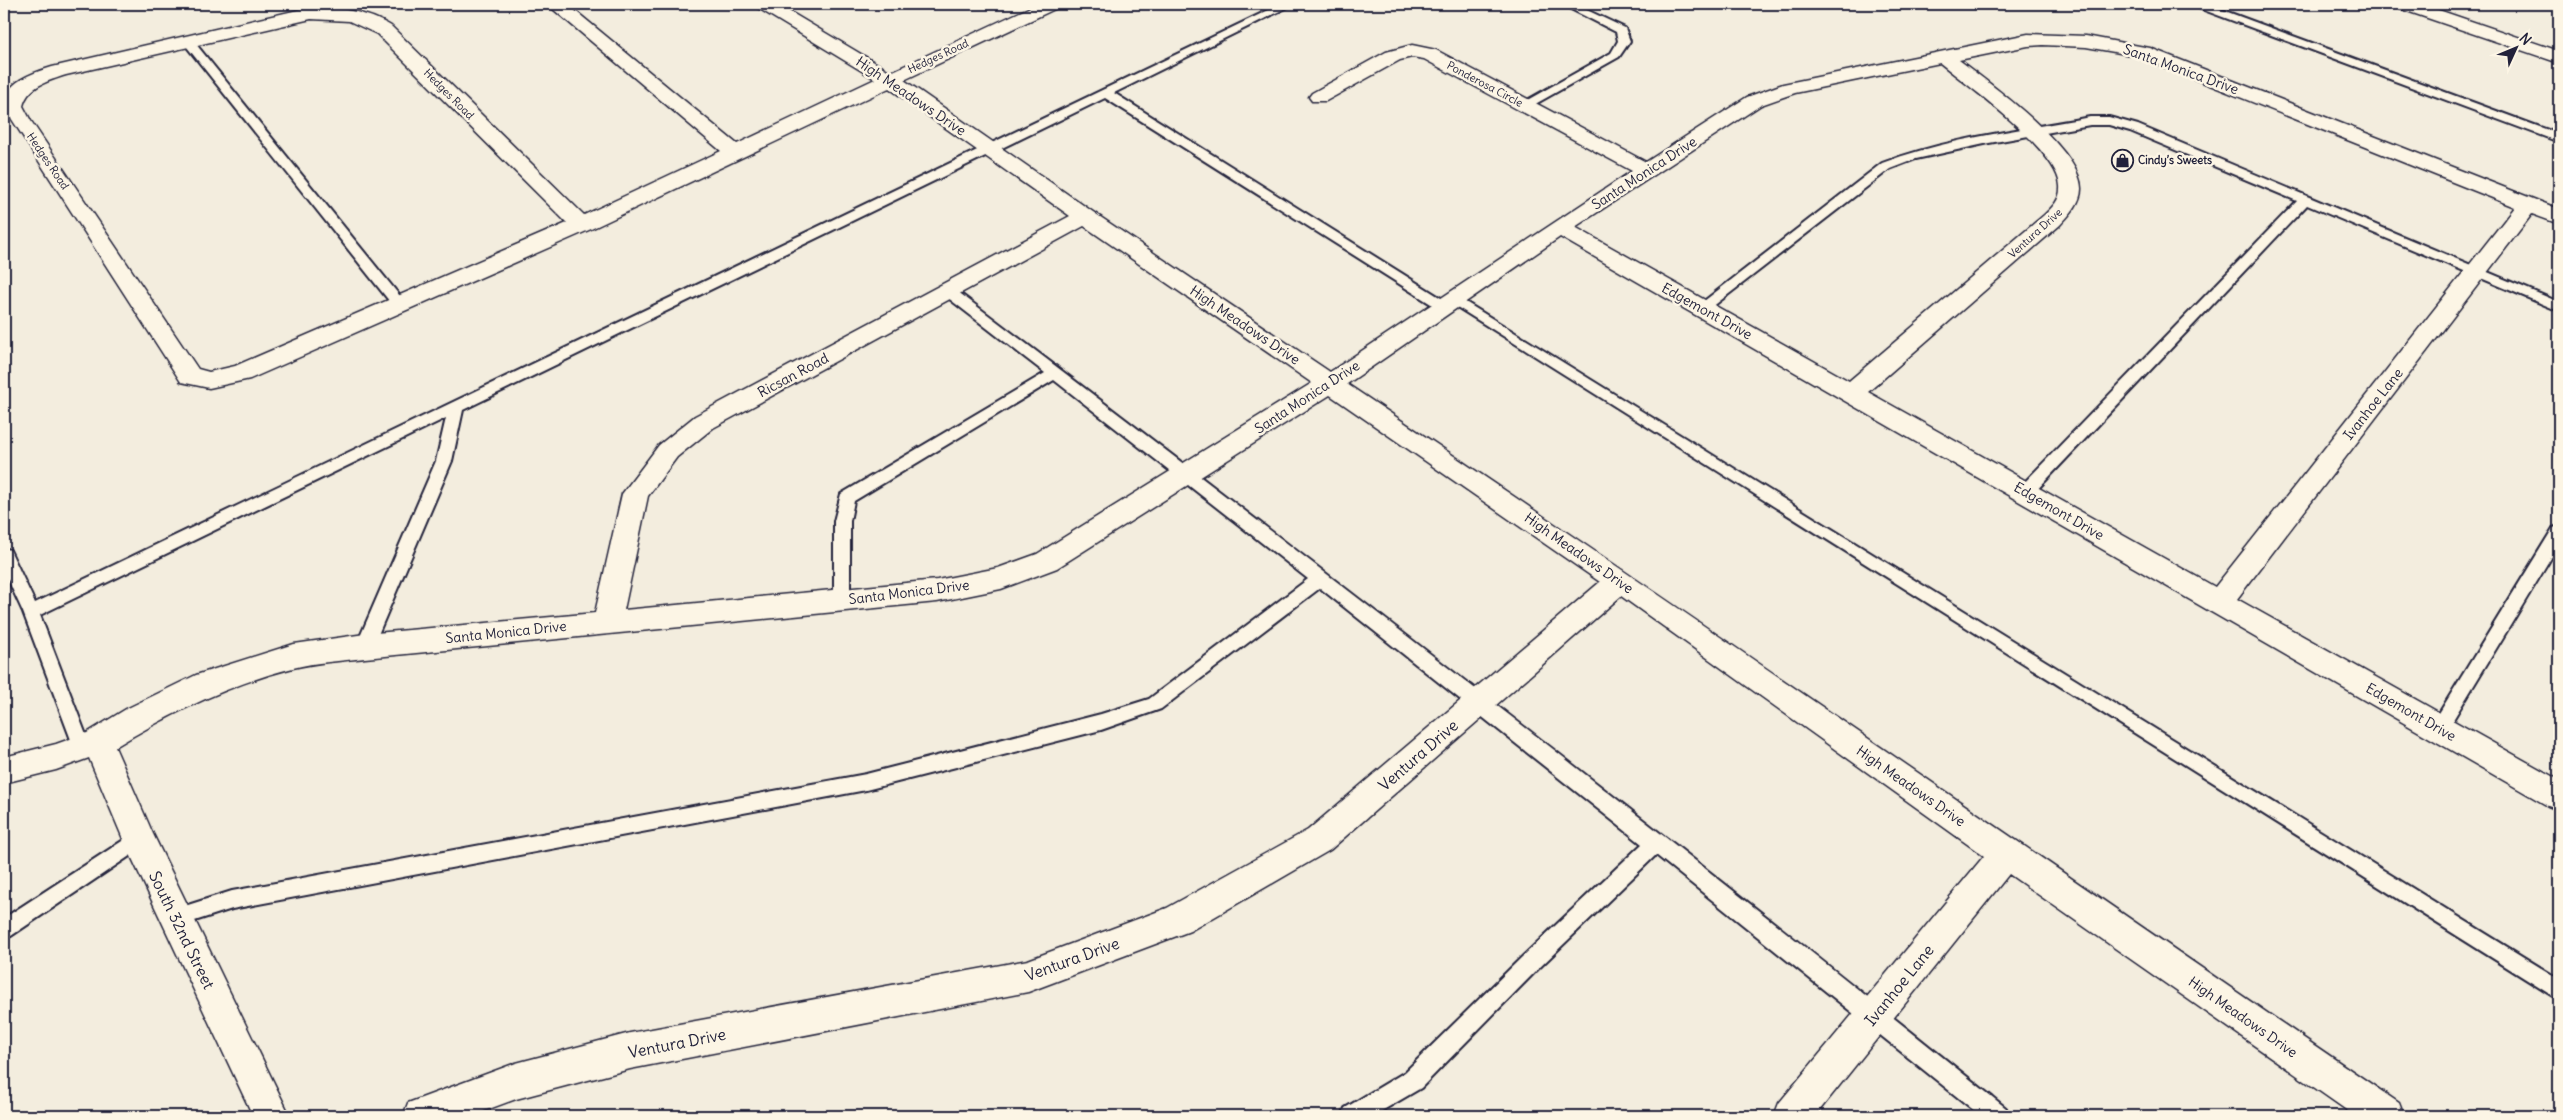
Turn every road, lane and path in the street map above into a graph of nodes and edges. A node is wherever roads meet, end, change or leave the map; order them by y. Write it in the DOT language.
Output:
graph roads {
  1 [pos="556,4"];
  2 [pos="764,4"];
  3 [pos="1051,4"];
  4 [pos="1289,4"];
  5 [pos="1566,4"];
  6 [pos="2197,4"];
  7 [pos="2404,4"];
  8 [pos="187,40"];
  9 [pos="2559,57"];
  10 [pos="1946,58"];
  11 [pos="889,79"];
  12 [pos="1104,92"];
  13 [pos="1319,97"];
  14 [pos="1526,106"];
  15 [pos="2031,131"];
  16 [pos="2559,138"];
  17 [pos="988,148"];
  18 [pos="735,152"];
  19 [pos="1648,171"];
  20 [pos="2305,200"];
  21 [pos="2528,205"];
  22 [pos="2559,217"];
  23 [pos="1085,218"];
  24 [pos="581,225"];
  25 [pos="1559,227"];
  26 [pos="2476,271"];
  27 [pos="948,291"];
  28 [pos="1449,302"];
  29 [pos="399,304"];
  30 [pos="2559,307"];
  31 [pos="1702,308"];
  32 [pos="1055,373"];
  33 [pos="1331,383"];
  34 [pos="1852,393"];
  35 [pos="457,404"];
  36 [pos="1187,474"];
  37 [pos="2026,492"];
  38 [pos="2559,532"];
  39 [pos="4,554"];
  40 [pos="1320,579"];
  41 [pos="1620,581"];
  42 [pos="842,600"];
  43 [pos="2219,602"];
  44 [pos="31,612"];
  45 [pos="607,623"];
  46 [pos="365,646"];
  47 [pos="1478,704"];
  48 [pos="2439,728"];
  49 [pos="90,745"];
  50 [pos="4,770"];
  51 [pos="2559,796"];
  52 [pos="139,839"];
  53 [pos="1656,844"];
  54 [pos="2006,853"];
  55 [pos="176,918"];
  56 [pos="4,929"];
  57 [pos="2559,990"];
  58 [pos="1874,1015"];
  59 [pos="272,1116"];
  60 [pos="421,1116"];
  61 [pos="1353,1116"];
  62 [pos="1792,1116"];
  63 [pos="1998,1116"];
  64 [pos="2386,1116"];
  1 -- 18 [label="street"];
  2 -- 11 [label="street, High Meadows Drive"];
  3 -- 11 [label="street, Hedges Road"];
  4 -- 12 [label="lane"];
  5 -- 14 [label="lane"];
  6 -- 16 [label="lane"];
  7 -- 9 [label="street"];
  8 -- 24 [label="street, Hedges Road"];
  8 -- 29 [label="lane"];
  8 -- 29 [label="street, Hedges Road"];
  10 -- 15 [label="street, Ventura Drive"];
  10 -- 19 [label="street, Santa Monica Drive"];
  10 -- 21 [label="street, Santa Monica Drive"];
  11 -- 17 [label="street, High Meadows Drive"];
  11 -- 18 [label="street, Hedges Road"];
  12 -- 17 [label="lane"];
  12 -- 28 [label="lane"];
  13 -- 14 [label="street, Ponderosa Circle"];
  14 -- 19 [label="street, Ponderosa Circle"];
  15 -- 20 [label="lane"];
  15 -- 31 [label="lane"];
  15 -- 34 [label="street, Ventura Drive"];
  17 -- 23 [label="street, High Meadows Drive"];
  17 -- 35 [label="lane"];
  18 -- 24 [label="street, Hedges Road"];
  19 -- 25 [label="street, Santa Monica Drive"];
  20 -- 26 [label="lane"];
  20 -- 37 [label="lane"];
  21 -- 22 [label="street, Santa Monica Drive"];
  21 -- 26 [label="street, Ivanhoe Lane"];
  23 -- 27 [label="street, Ricsan Road"];
  23 -- 33 [label="street, High Meadows Drive"];
  24 -- 29 [label="street, Hedges Road"];
  25 -- 28 [label="street, Santa Monica Drive"];
  25 -- 31 [label="street, Edgemont Drive"];
  26 -- 30 [label="lane"];
  26 -- 43 [label="street, Ivanhoe Lane"];
  27 -- 32 [label="lane"];
  27 -- 45 [label="street, Ricsan Road"];
  28 -- 33 [label="street, Santa Monica Drive"];
  28 -- 57 [label="lane"];
  31 -- 34 [label="street, Edgemont Drive"];
  32 -- 36 [label="lane"];
  32 -- 42 [label="lane"];
  33 -- 36 [label="street, Santa Monica Drive"];
  33 -- 41 [label="street, High Meadows Drive"];
  34 -- 37 [label="street, Edgemont Drive"];
  35 -- 44 [label="lane"];
  35 -- 46 [label="lane"];
  36 -- 40 [label="lane"];
  36 -- 42 [label="street, Santa Monica Drive"];
  37 -- 43 [label="street, Edgemont Drive"];
  38 -- 48 [label="lane"];
  39 -- 44 [label="lane"];
  40 -- 47 [label="lane"];
  40 -- 55 [label="lane"];
  41 -- 47 [label="street, Ventura Drive"];
  41 -- 54 [label="street, High Meadows Drive"];
  42 -- 45 [label="street, Santa Monica Drive"];
  43 -- 48 [label="street, Edgemont Drive"];
  44 -- 49 [label="lane"];
  45 -- 46 [label="street, Santa Monica Drive"];
  46 -- 49 [label="street, Santa Monica Drive"];
  47 -- 53 [label="lane"];
  47 -- 60 [label="street, Ventura Drive"];
  48 -- 51 [label="street, Edgemont Drive"];
  49 -- 50 [label="street, Santa Monica Drive"];
  49 -- 52 [label="street, South 32nd Street"];
  52 -- 55 [label="street, South 32nd Street"];
  52 -- 56 [label="lane"];
  53 -- 58 [label="lane"];
  53 -- 61 [label="lane"];
  54 -- 58 [label="street, Ivanhoe Lane"];
  54 -- 64 [label="street, High Meadows Drive"];
  55 -- 59 [label="street, South 32nd Street"];
  58 -- 62 [label="street, Ivanhoe Lane"];
  58 -- 63 [label="lane"];
}
